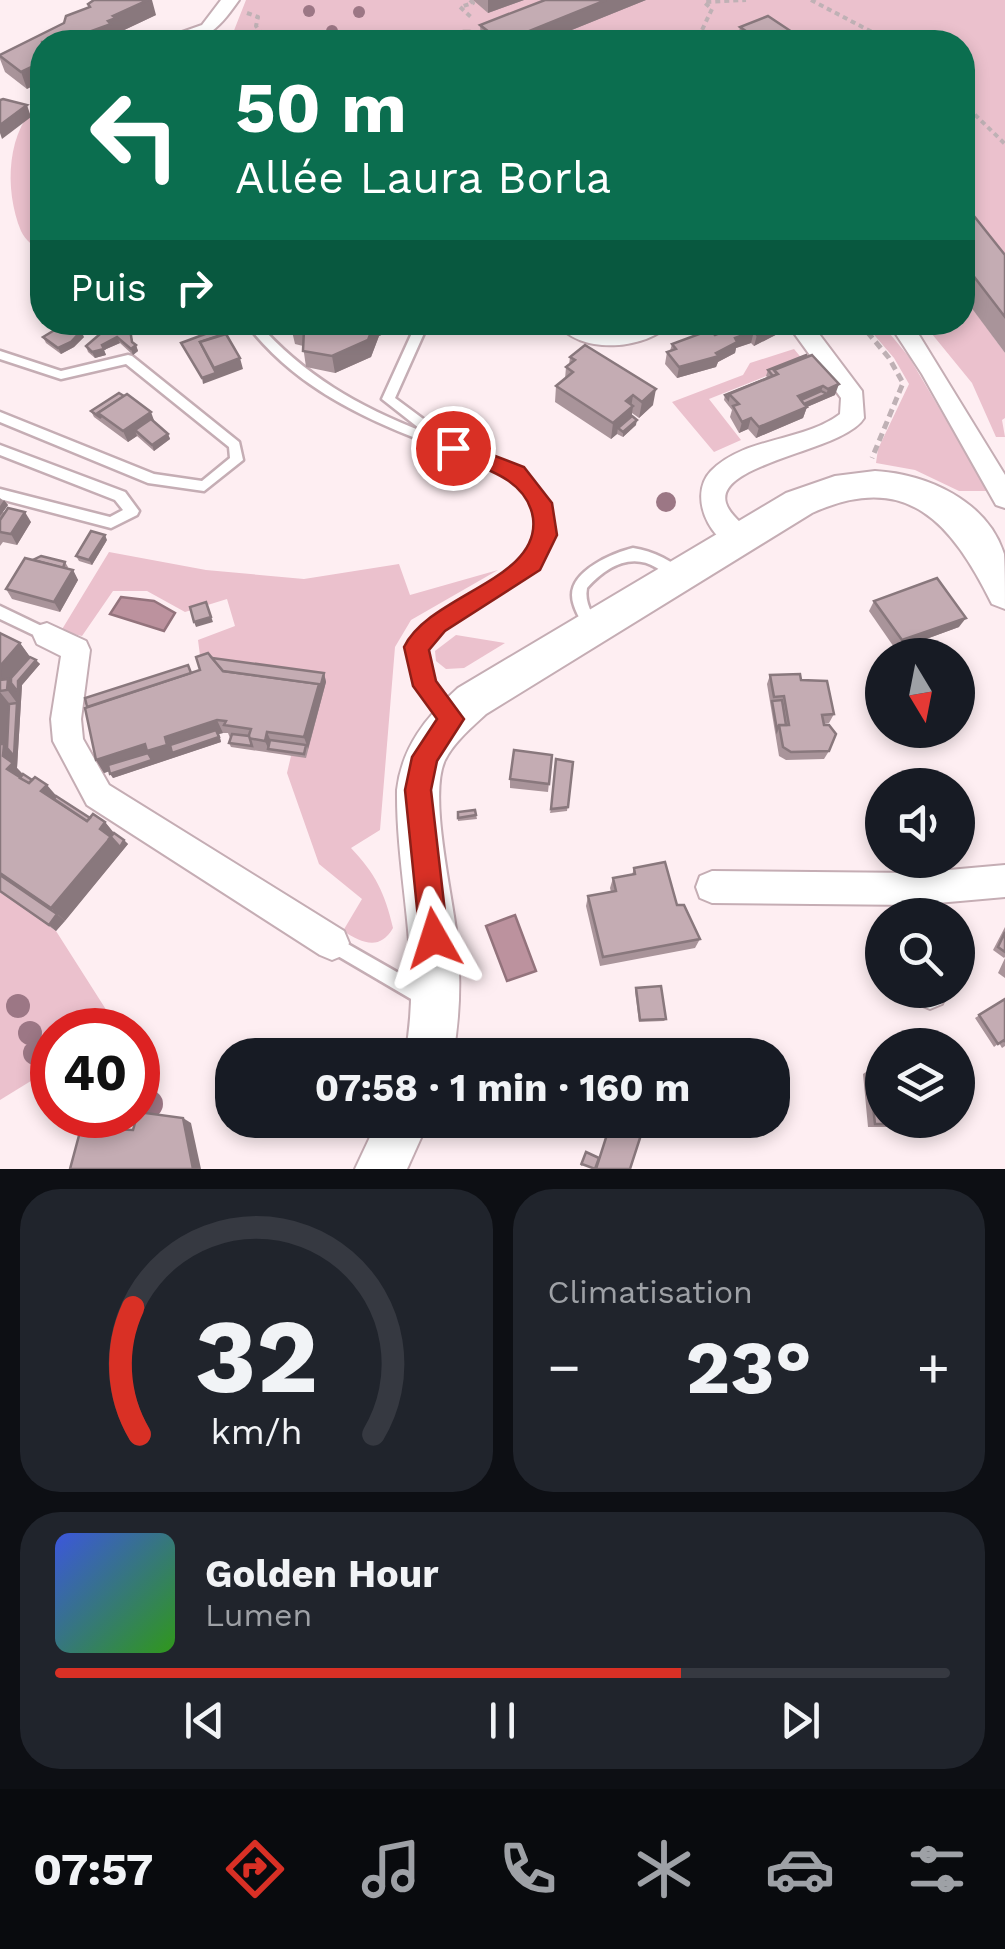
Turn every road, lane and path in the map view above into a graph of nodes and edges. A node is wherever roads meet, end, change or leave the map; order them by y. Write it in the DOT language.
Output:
graph roads {
  1 [pos="470,0"];
  2 [pos="746,0"];
  3 [pos="811,0"];
  4 [pos="230,4"];
  5 [pos="205,30"];
  6 [pos="259,30"];
  7 [pos="466,30"];
  8 [pos="702,30"];
  9 [pos="868,30"];
  10 [pos="975,115"];
  11 [pos="1005,144"];
  12 [pos="260,335"];
  13 [pos="417,335"];
  14 [pos="585,335"];
  15 [pos="623,335"];
  16 [pos="807,335"];
  17 [pos="870,335"];
  18 [pos="908,335"];
  19 [pos="0,355"];
  20 [pos="0,417"];
  21 [pos="453,448"];
  22 [pos="0,450"];
  23 [pos="869,485"];
  24 [pos="0,494"];
  25 [pos="1005,498"];
  26 [pos="741,539"];
  27 [pos="1005,592"];
  28 [pos="0,612"];
  29 [pos="46,635"];
  30 [pos="452,719"];
  31 [pos="1005,881"];
  32 [pos="712,887"];
  33 [pos="865,898"];
  34 [pos="934,898"];
  35 [pos="332,943"];
  36 [pos="438,1005"];
  37 [pos="431,1038"];
  38 [pos="395,1138"];
  39 [pos="380,1169"];
  1 -- 7 [label="path"];
  2 -- 8 [label="path"];
  3 -- 9 [label="path"];
  4 -- 5 [label="street"];
  4 -- 6 [label="path"];
  10 -- 11 [label="path"];
  12 -- 21 [label="lane"];
  13 -- 21 [label="lane"];
  14 -- 15 [label="street"];
  16 -- 26 [label="street"];
  17 -- 23 [label="path"];
  18 -- 25 [label="street"];
  19 -- 20 [label="lane"];
  21 -- 30 [label="lane"];
  22 -- 24 [label="lane"];
  23 -- 26 [label="street"];
  23 -- 27 [label="street"];
  26 -- 30 [label="street"];
  28 -- 29 [label="lane"];
  29 -- 35 [label="street"];
  30 -- 36 [label="street"];
  31 -- 34 [label="street"];
  32 -- 33 [label="street"];
  35 -- 36 [label="lane"];
  36 -- 37 [label="street"];
  38 -- 39 [label="street"];
}
